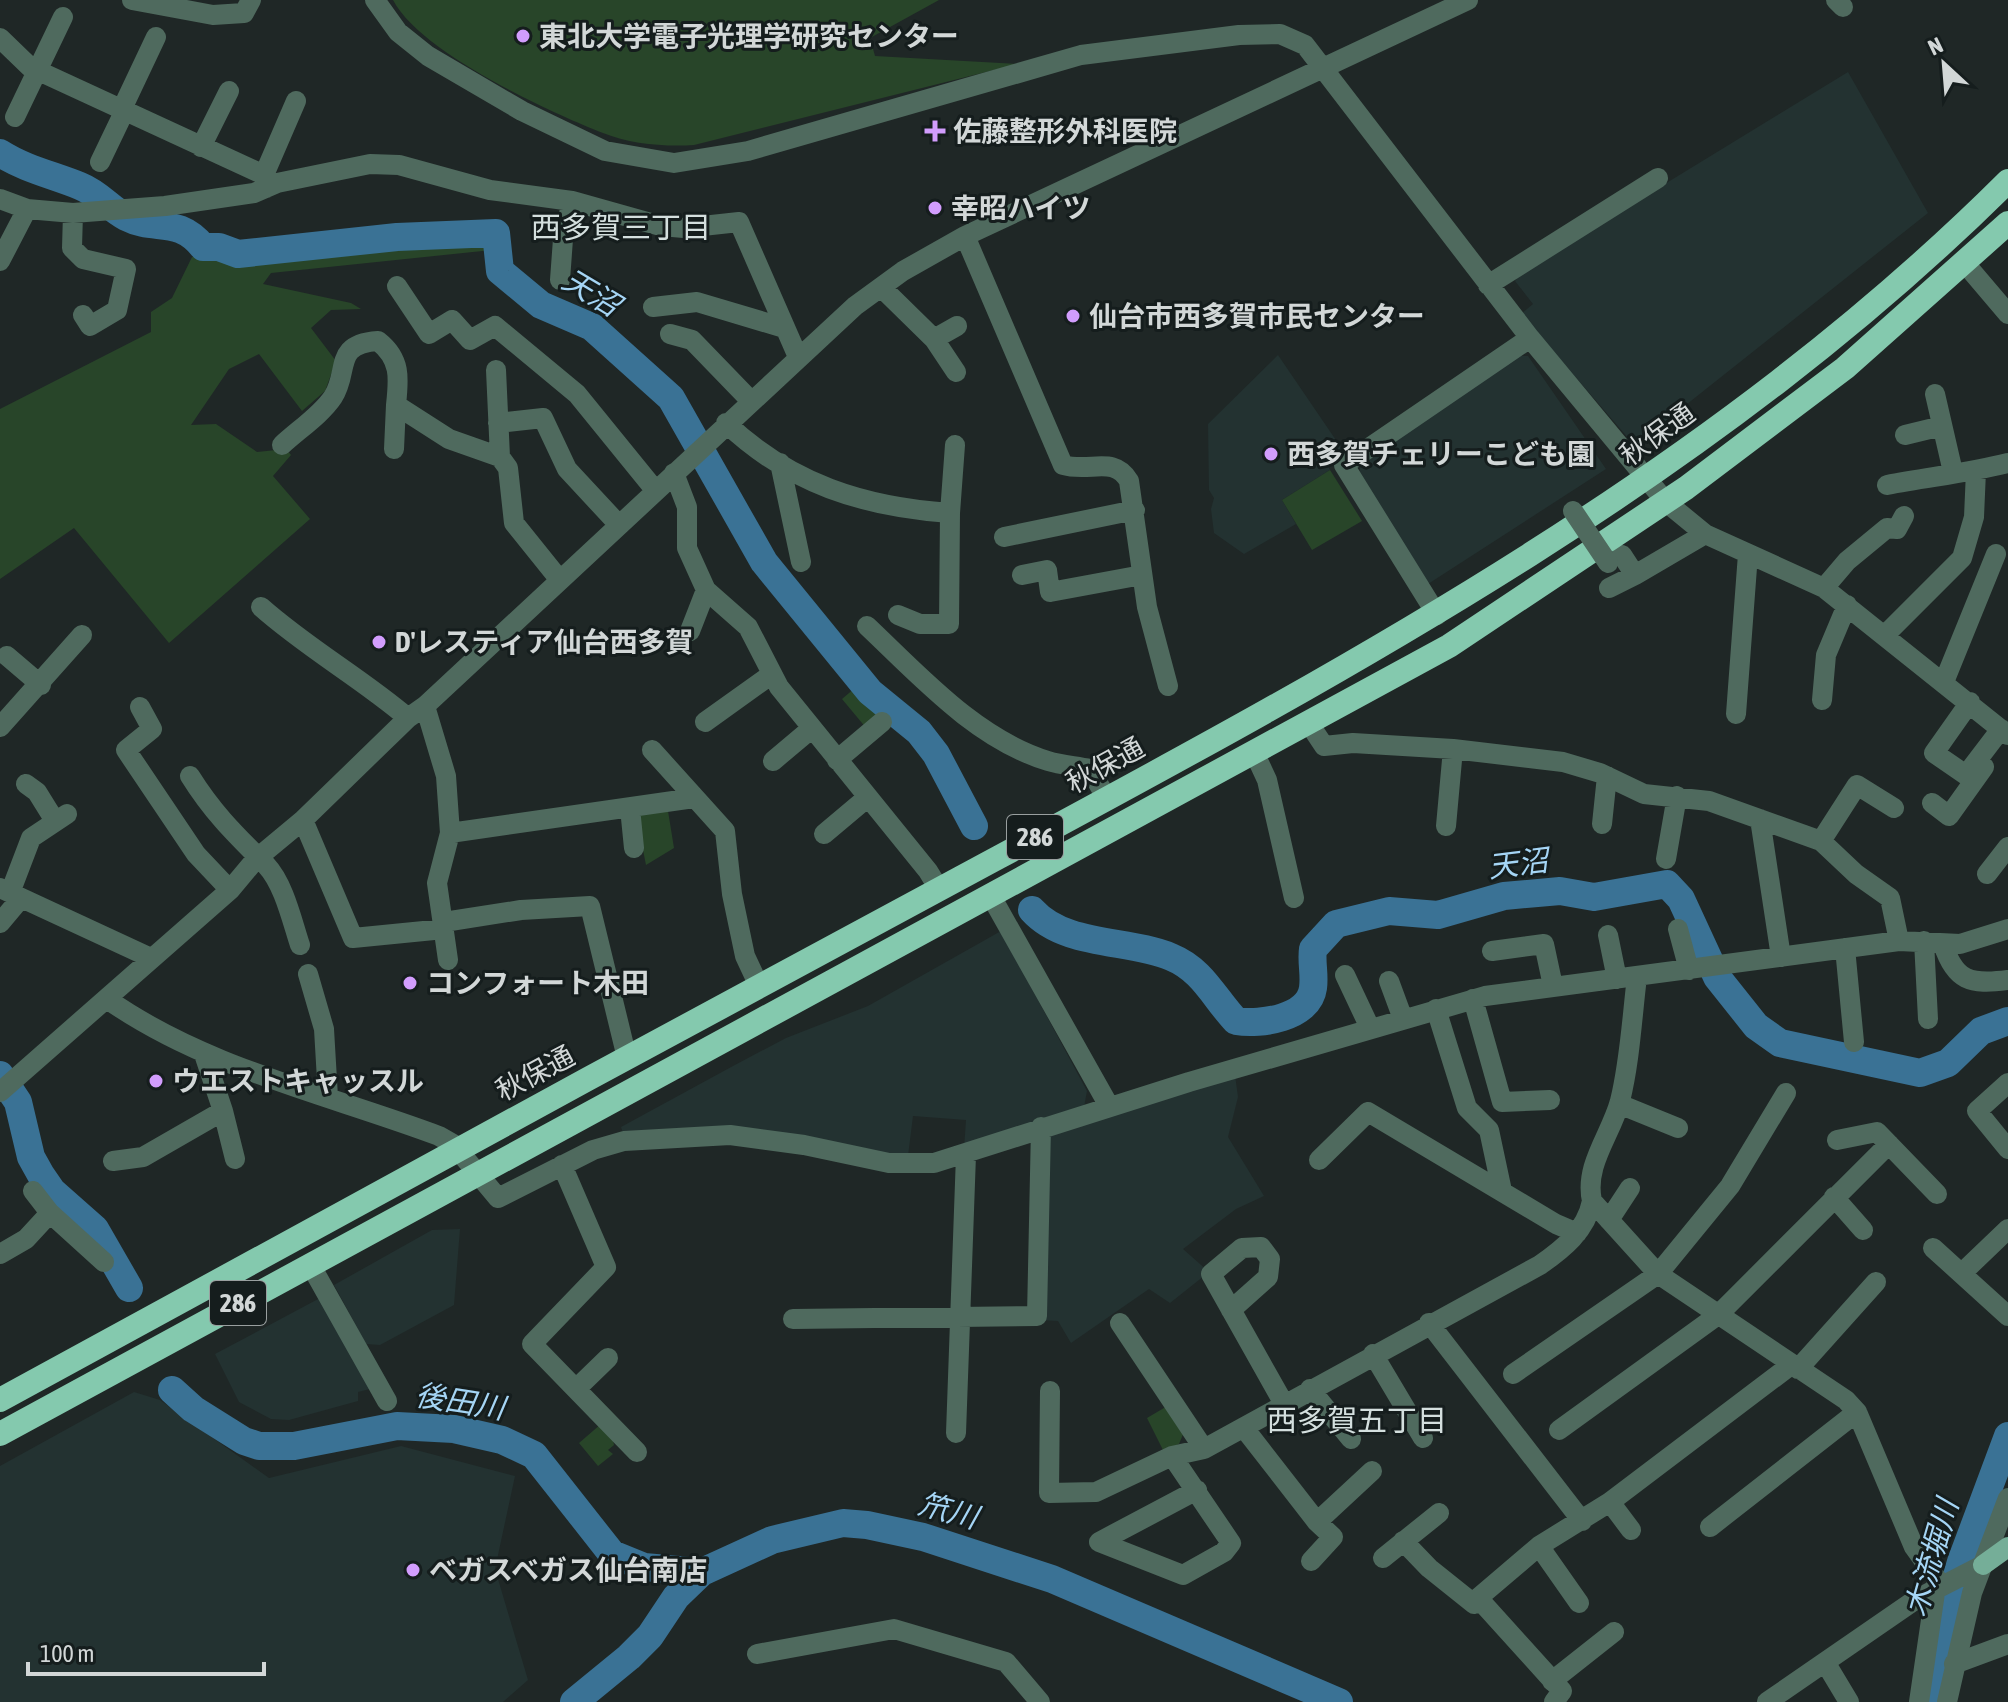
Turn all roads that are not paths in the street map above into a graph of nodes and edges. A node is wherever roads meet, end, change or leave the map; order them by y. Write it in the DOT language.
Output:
graph roads {
  1 [pos="132,0"];
  2 [pos="251,0"];
  3 [pos="360,0"];
  4 [pos="1468,0"];
  5 [pos="378,6"];
  6 [pos="63,17"];
  7 [pos="156,37"];
  8 [pos="0,38"];
  9 [pos="1322,68"];
  10 [pos="37,70"];
  11 [pos="229,91"];
  12 [pos="296,101"];
  13 [pos="122,111"];
  14 [pos="15,117"];
  15 [pos="201,147"];
  16 [pos="100,162"];
  17 [pos="1658,178"];
  18 [pos="2008,181"];
  19 [pos="265,182"];
  20 [pos="0,199"];
  21 [pos="572,201"];
  22 [pos="27,209"];
  23 [pos="73,213"];
  24 [pos="2008,223"];
  25 [pos="965,236"];
  26 [pos="0,261"];
  27 [pos="1963,261"];
  28 [pos="560,280"];
  29 [pos="1488,285"];
  30 [pos="397,286"];
  31 [pos="881,287"];
  32 [pos="653,307"];
  33 [pos="2008,314"];
  34 [pos="83,315"];
  35 [pos="957,326"];
  36 [pos="784,328"];
  37 [pos="670,334"];
  38 [pos="1530,338"];
  39 [pos="934,339"];
  40 [pos="798,357"];
  41 [pos="496,370"];
  42 [pos="956,372"];
  43 [pos="1935,394"];
  44 [pos="751,401"];
  45 [pos="396,405"];
  46 [pos="498,423"];
  47 [pos="726,423"];
  48 [pos="1942,426"];
  49 [pos="1905,435"];
  50 [pos="282,445"];
  51 [pos="955,445"];
  52 [pos="394,449"];
  53 [pos="500,457"];
  54 [pos="780,463"];
  55 [pos="2008,463"];
  56 [pos="1976,471"];
  57 [pos="1953,472"];
  58 [pos="674,473"];
  59 [pos="1647,479"];
  60 [pos="1887,485"];
  61 [pos="655,490"];
  62 [pos="1666,502"];
  63 [pos="1135,510"];
  64 [pos="1573,511"];
  65 [pos="950,513"];
  66 [pos="1904,516"];
  67 [pos="619,525"];
  68 [pos="1705,534"];
  69 [pos="1004,537"];
  70 [pos="1616,552"];
  71 [pos="1748,554"];
  72 [pos="1996,554"];
  73 [pos="801,562"];
  74 [pos="1022,575"];
  75 [pos="1142,575"];
  76 [pos="1635,575"];
  77 [pos="559,579"];
  78 [pos="1609,588"];
  79 [pos="1824,588"];
  80 [pos="706,590"];
  81 [pos="1847,605"];
  82 [pos="261,607"];
  83 [pos="898,615"];
  84 [pos="1437,615"];
  85 [pos="867,626"];
  86 [pos="690,631"];
  87 [pos="82,635"];
  88 [pos="1885,635"];
  89 [pos="7,656"];
  90 [pos="772,674"];
  91 [pos="1944,682"];
  92 [pos="41,685"];
  93 [pos="1168,686"];
  94 [pos="1822,700"];
  95 [pos="1970,702"];
  96 [pos="425,706"];
  97 [pos="140,707"];
  98 [pos="1736,714"];
  99 [pos="408,718"];
  100 [pos="705,722"];
  101 [pos="882,722"];
  102 [pos="1308,722"];
  103 [pos="0,727"];
  104 [pos="811,729"];
  105 [pos="2006,733"];
  106 [pos="1453,749"];
  107 [pos="652,750"];
  108 [pos="1254,752"];
  109 [pos="837,760"];
  110 [pos="773,761"];
  111 [pos="190,776"];
  112 [pos="1607,776"];
  113 [pos="26,784"];
  114 [pos="1677,796"];
  115 [pos="868,797"];
  116 [pos="694,798"];
  117 [pos="1107,799"];
  118 [pos="1932,803"];
  119 [pos="630,808"];
  120 [pos="1894,808"];
  121 [pos="1760,819"];
  122 [pos="303,820"];
  123 [pos="1602,824"];
  124 [pos="1446,826"];
  125 [pos="450,833"];
  126 [pos="824,834"];
  127 [pos="1821,841"];
  128 [pos="2008,847"];
  129 [pos="634,848"];
  130 [pos="256,859"];
  131 [pos="1666,859"];
  132 [pos="1987,874"];
  133 [pos="939,889"];
  134 [pos="230,890"];
  135 [pos="10,893"];
  136 [pos="991,896"];
  137 [pos="1294,898"];
  138 [pos="0,923"];
  139 [pos="444,925"];
  140 [pos="1678,929"];
  141 [pos="2008,929"];
  142 [pos="1608,935"];
  143 [pos="1899,941"];
  144 [pos="1934,942"];
  145 [pos="300,945"];
  146 [pos="1845,948"];
  147 [pos="1492,951"];
  148 [pos="1781,957"];
  149 [pos="151,958"];
  150 [pos="448,960"];
  151 [pos="1705,968"];
  152 [pos="308,974"];
  153 [pos="1345,975"];
  154 [pos="1627,978"];
  155 [pos="2008,980"];
  156 [pos="1389,981"];
  157 [pos="759,986"];
  158 [pos="1553,986"];
  159 [pos="107,999"];
  160 [pos="1473,999"];
  161 [pos="1436,1009"];
  162 [pos="1403,1019"];
  163 [pos="1928,1019"];
  164 [pos="1370,1028"];
  165 [pos="1854,1042"];
  166 [pos="204,1054"];
  167 [pos="627,1058"];
  168 [pos="2008,1083"];
  169 [pos="0,1092"];
  170 [pos="1786,1093"];
  171 [pos="328,1097"];
  172 [pos="1550,1100"];
  173 [pos="1619,1104"];
  174 [pos="1109,1106"];
  175 [pos="223,1111"];
  176 [pos="1041,1127"];
  177 [pos="1678,1128"];
  178 [pos="1837,1140"];
  179 [pos="1889,1144"];
  180 [pos="2008,1149"];
  181 [pos="458,1150"];
  182 [pos="966,1155"];
  183 [pos="235,1159"];
  184 [pos="1319,1160"];
  185 [pos="113,1161"];
  186 [pos="562,1165"];
  187 [pos="477,1174"];
  188 [pos="1630,1188"];
  189 [pos="33,1191"];
  190 [pos="1502,1191"];
  191 [pos="1937,1194"];
  192 [pos="1834,1197"];
  193 [pos="1592,1201"];
  194 [pos="50,1213"];
  195 [pos="1609,1220"];
  196 [pos="2008,1229"];
  197 [pos="1863,1230"];
  198 [pos="1577,1233"];
  199 [pos="1933,1248"];
  200 [pos="0,1254"];
  201 [pos="104,1262"];
  202 [pos="310,1264"];
  203 [pos="1962,1273"];
  204 [pos="1658,1274"];
  205 [pos="1876,1282"];
  206 [pos="1231,1310"];
  207 [pos="1718,1315"];
  208 [pos="2008,1316"];
  209 [pos="793,1319"];
  210 [pos="959,1319"];
  211 [pos="1120,1323"];
  212 [pos="1429,1323"];
  213 [pos="1373,1354"];
  214 [pos="608,1358"];
  215 [pos="1795,1367"];
  216 [pos="1513,1374"];
  217 [pos="576,1389"];
  218 [pos="1310,1389"];
  219 [pos="1050,1391"];
  220 [pos="0,1400"];
  221 [pos="387,1401"];
  222 [pos="1284,1404"];
  223 [pos="1857,1412"];
  224 [pos="1244,1428"];
  225 [pos="1559,1430"];
  226 [pos="956,1433"];
  227 [pos="0,1434"];
  228 [pos="1423,1438"];
  229 [pos="1351,1439"];
  230 [pos="1204,1449"];
  231 [pos="637,1452"];
  232 [pos="1172,1456"];
  233 [pos="1372,1471"];
  234 [pos="1197,1490"];
  235 [pos="2008,1498"];
  236 [pos="1610,1502"];
  237 [pos="1439,1513"];
  238 [pos="1582,1521"];
  239 [pos="1317,1522"];
  240 [pos="1710,1527"];
  241 [pos="1631,1530"];
  242 [pos="1403,1541"];
  243 [pos="1539,1546"];
  244 [pos="2008,1547"];
  245 [pos="1383,1558"];
  246 [pos="2008,1560"];
  247 [pos="1311,1561"];
  248 [pos="1977,1568"];
  249 [pos="1940,1587"];
  250 [pos="1478,1598"];
  251 [pos="1579,1603"];
  252 [pos="1614,1632"];
  253 [pos="2008,1644"];
  254 [pos="757,1654"];
  255 [pos="1825,1662"];
  256 [pos="1954,1664"];
  257 [pos="1552,1681"];
  258 [pos="1040,1702"];
  259 [pos="1554,1702"];
  260 [pos="1767,1702"];
  261 [pos="1849,1702"];
  262 [pos="1919,1702"];
  263 [pos="1947,1702"];
  1 -- 2 [label="street"];
  3 -- 5 [label="street"];
  4 -- 9 [label="street"];
  5 -- 9 [label="street"];
  6 -- 10 [label="street"];
  7 -- 13 [label="street"];
  8 -- 10 [label="street"];
  9 -- 25 [label="street"];
  9 -- 29 [label="street"];
  10 -- 13 [label="street"];
  10 -- 14 [label="street"];
  11 -- 15 [label="street"];
  12 -- 19 [label="street"];
  13 -- 15 [label="street"];
  13 -- 16 [label="street"];
  15 -- 19 [label="street"];
  17 -- 29 [label="street"];
  18 -- 59 [label="highway, 秋保通 / 286"];
  19 -- 21 [label="street"];
  19 -- 23 [label="street"];
  20 -- 22 [label="street"];
  21 -- 28 [label="street"];
  21 -- 36 [label="street"];
  22 -- 23 [label="street"];
  22 -- 26 [label="street"];
  23 -- 34 [label="street"];
  24 -- 27 [label="highway, 286"];
  25 -- 31 [label="street"];
  25 -- 63 [label="street"];
  27 -- 33 [label="street"];
  27 -- 62 [label="highway, 286"];
  29 -- 38 [label="street"];
  30 -- 61 [label="street"];
  31 -- 39 [label="street"];
  31 -- 40 [label="street"];
  32 -- 36 [label="street"];
  35 -- 39 [label="street"];
  36 -- 40 [label="street"];
  37 -- 44 [label="street"];
  38 -- 59 [label="street"];
  38 -- 84 [label="street"];
  39 -- 42 [label="street"];
  40 -- 44 [label="street"];
  41 -- 46 [label="street"];
  43 -- 48 [label="street"];
  44 -- 47 [label="street"];
  45 -- 50 [label="street"];
  45 -- 52 [label="street"];
  45 -- 53 [label="street"];
  46 -- 53 [label="street"];
  46 -- 67 [label="street"];
  47 -- 54 [label="street"];
  47 -- 58 [label="street"];
  48 -- 49 [label="street"];
  48 -- 57 [label="street"];
  51 -- 65 [label="street"];
  53 -- 77 [label="street"];
  54 -- 65 [label="street"];
  54 -- 73 [label="street"];
  55 -- 56 [label="street"];
  56 -- 57 [label="street"];
  56 -- 88 [label="street"];
  57 -- 60 [label="street"];
  58 -- 61 [label="street"];
  58 -- 80 [label="street"];
  59 -- 62 [label="street"];
  59 -- 84 [label="highway, 秋保通 / 286"];
  61 -- 67 [label="street"];
  62 -- 68 [label="street"];
  62 -- 70 [label="highway, 286"];
  63 -- 69 [label="street"];
  63 -- 75 [label="street"];
  64 -- 70 [label="street, bridge"];
  65 -- 83 [label="street"];
  66 -- 79 [label="street"];
  67 -- 77 [label="street"];
  68 -- 71 [label="street"];
  68 -- 76 [label="street"];
  70 -- 76 [label="street"];
  70 -- 102 [label="highway, 286"];
  71 -- 79 [label="street"];
  71 -- 98 [label="street"];
  72 -- 91 [label="street"];
  74 -- 75 [label="street"];
  75 -- 93 [label="street"];
  76 -- 78 [label="street"];
  77 -- 96 [label="street"];
  79 -- 81 [label="street"];
  80 -- 86 [label="street"];
  80 -- 90 [label="street"];
  81 -- 88 [label="street"];
  81 -- 94 [label="street"];
  82 -- 99 [label="street"];
  84 -- 117 [label="highway, 秋保通 / 286"];
  85 -- 117 [label="street"];
  87 -- 92 [label="street"];
  88 -- 91 [label="street"];
  89 -- 92 [label="street"];
  90 -- 100 [label="street"];
  90 -- 104 [label="street"];
  91 -- 95 [label="street"];
  92 -- 103 [label="street"];
  95 -- 105 [label="street"];
  95 -- 105 [label="street"];
  96 -- 99 [label="street"];
  96 -- 125 [label="street"];
  97 -- 134 [label="street"];
  99 -- 122 [label="street"];
  101 -- 109 [label="street"];
  102 -- 106 [label="street"];
  102 -- 108 [label="highway, 286"];
  104 -- 109 [label="street"];
  104 -- 110 [label="street"];
  105 -- 118 [label="street"];
  106 -- 112 [label="street"];
  106 -- 124 [label="street"];
  107 -- 116 [label="street"];
  108 -- 136 [label="highway, 286"];
  108 -- 137 [label="street"];
  109 -- 115 [label="street"];
  111 -- 130 [label="street"];
  112 -- 114 [label="street"];
  112 -- 123 [label="street"];
  113 -- 135 [label="street"];
  114 -- 121 [label="street"];
  114 -- 131 [label="street"];
  115 -- 126 [label="street"];
  115 -- 133 [label="street"];
  116 -- 119 [label="street"];
  116 -- 157 [label="street"];
  117 -- 133 [label="highway, 秋保通 / 286"];
  119 -- 125 [label="street"];
  119 -- 129 [label="street"];
  120 -- 127 [label="street"];
  121 -- 127 [label="street"];
  121 -- 148 [label="street"];
  122 -- 130 [label="street"];
  122 -- 139 [label="street"];
  125 -- 139 [label="street"];
  127 -- 143 [label="street"];
  128 -- 132 [label="street"];
  130 -- 134 [label="street"];
  130 -- 145 [label="street"];
  133 -- 157 [label="highway, 秋保通 / 286"];
  134 -- 149 [label="street"];
  135 -- 138 [label="street"];
  135 -- 149 [label="street"];
  136 -- 174 [label="street"];
  136 -- 187 [label="highway, 286"];
  139 -- 150 [label="street"];
  139 -- 167 [label="street"];
  140 -- 151 [label="street"];
  141 -- 144 [label="street"];
  142 -- 154 [label="street"];
  143 -- 144 [label="street"];
  143 -- 146 [label="street"];
  144 -- 155 [label="street"];
  144 -- 163 [label="street"];
  146 -- 148 [label="street"];
  146 -- 165 [label="street"];
  147 -- 158 [label="street"];
  148 -- 151 [label="street"];
  149 -- 159 [label="street"];
  151 -- 154 [label="street"];
  152 -- 171 [label="street"];
  153 -- 164 [label="street"];
  154 -- 158 [label="street"];
  154 -- 173 [label="street"];
  156 -- 162 [label="street"];
  157 -- 167 [label="highway, 秋保通 / 286"];
  158 -- 160 [label="street"];
  159 -- 166 [label="street"];
  159 -- 169 [label="street"];
  160 -- 161 [label="street"];
  160 -- 172 [label="street"];
  161 -- 162 [label="street"];
  161 -- 190 [label="street"];
  162 -- 164 [label="street"];
  164 -- 174 [label="street"];
  166 -- 171 [label="street"];
  166 -- 175 [label="street"];
  167 -- 181 [label="highway, 秋保通 / 286"];
  168 -- 180 [label="street"];
  170 -- 204 [label="street"];
  171 -- 181 [label="street"];
  173 -- 177 [label="street"];
  173 -- 193 [label="street"];
  174 -- 176 [label="street"];
  175 -- 183 [label="street"];
  175 -- 185 [label="street"];
  176 -- 182 [label="street"];
  176 -- 210 [label="street"];
  178 -- 179 [label="street"];
  179 -- 191 [label="street"];
  179 -- 192 [label="street"];
  181 -- 187 [label="street"];
  181 -- 220 [label="highway, 秋保通 / 286"];
  182 -- 186 [label="street"];
  182 -- 210 [label="street"];
  184 -- 190 [label="street"];
  186 -- 187 [label="street"];
  186 -- 217 [label="street"];
  187 -- 202 [label="highway, 286"];
  188 -- 195 [label="street"];
  189 -- 194 [label="street"];
  190 -- 198 [label="street"];
  192 -- 197 [label="street"];
  192 -- 207 [label="street"];
  193 -- 195 [label="street"];
  193 -- 198 [label="street"];
  194 -- 200 [label="street"];
  194 -- 201 [label="street"];
  195 -- 204 [label="street"];
  196 -- 203 [label="street"];
  198 -- 212 [label="street"];
  199 -- 203 [label="street"];
  202 -- 221 [label="street"];
  202 -- 227 [label="highway, 286"];
  203 -- 208 [label="street"];
  204 -- 207 [label="street"];
  204 -- 216 [label="street"];
  205 -- 215 [label="street"];
  206 -- 222 [label="street"];
  207 -- 215 [label="street"];
  207 -- 225 [label="street"];
  209 -- 210 [label="street"];
  210 -- 226 [label="street"];
  211 -- 230 [label="street"];
  212 -- 213 [label="street"];
  212 -- 238 [label="street"];
  213 -- 218 [label="street"];
  213 -- 228 [label="street"];
  214 -- 217 [label="street"];
  215 -- 223 [label="street"];
  215 -- 236 [label="street"];
  217 -- 231 [label="street"];
  218 -- 222 [label="street"];
  218 -- 229 [label="street"];
  219 -- 232 [label="street"];
  222 -- 224 [label="street"];
  223 -- 240 [label="street"];
  223 -- 249 [label="street"];
  224 -- 230 [label="street"];
  224 -- 239 [label="street"];
  230 -- 232 [label="street"];
  232 -- 234 [label="street"];
  233 -- 239 [label="street"];
  234 -- 234 [label="street"];
  235 -- 248 [label="street"];
  236 -- 238 [label="street"];
  236 -- 241 [label="street"];
  237 -- 242 [label="street"];
  238 -- 243 [label="street"];
  239 -- 247 [label="street"];
  242 -- 245 [label="street"];
  242 -- 250 [label="street"];
  243 -- 250 [label="street"];
  243 -- 251 [label="street"];
  244 -- 248 [label="main road"];
  246 -- 248 [label="main road"];
  248 -- 249 [label="street"];
  248 -- 256 [label="street"];
  249 -- 255 [label="street"];
  249 -- 262 [label="street"];
  250 -- 257 [label="street"];
  252 -- 257 [label="street"];
  253 -- 256 [label="street"];
  254 -- 258 [label="street"];
  255 -- 260 [label="street"];
  255 -- 261 [label="street"];
  256 -- 263 [label="street"];
  257 -- 259 [label="street"];
}
